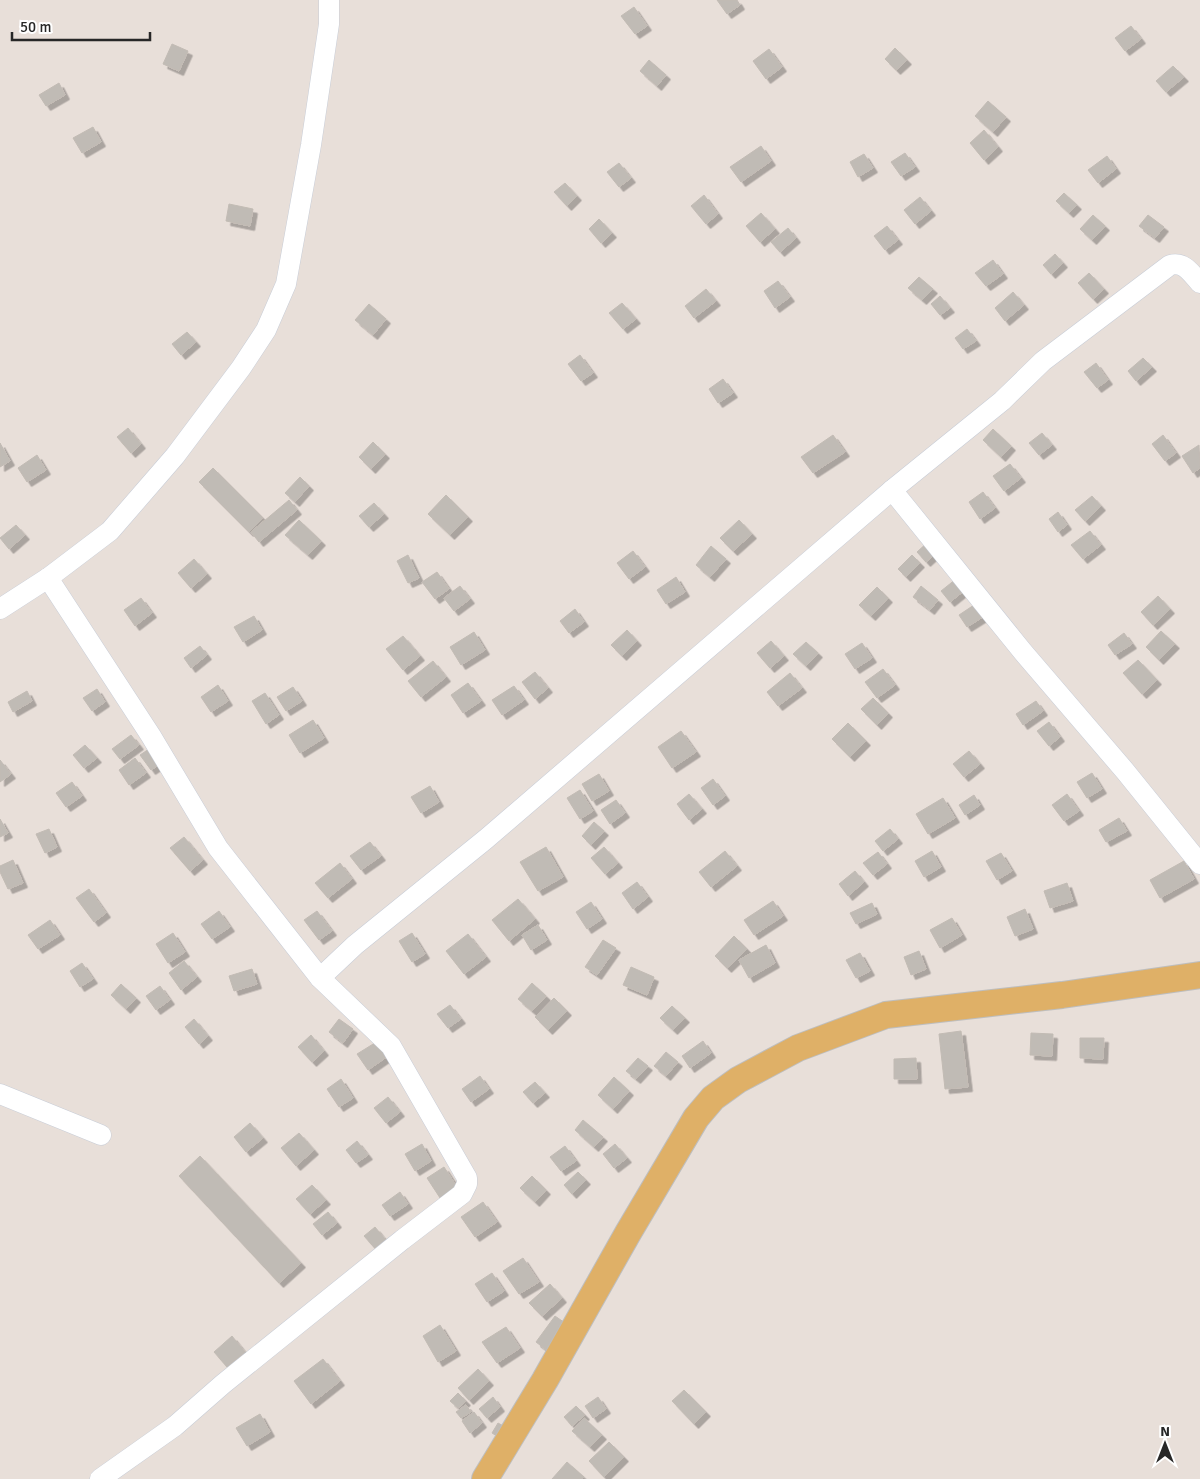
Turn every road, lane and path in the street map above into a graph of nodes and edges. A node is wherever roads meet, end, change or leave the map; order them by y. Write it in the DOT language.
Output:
graph roads {
  1 [pos="329,0"];
  2 [pos="1200,282"];
  3 [pos="892,490"];
  4 [pos="48,578"];
  5 [pos="0,609"];
  6 [pos="1200,864"];
  7 [pos="1200,975"];
  8 [pos="320,978"];
  9 [pos="0,1094"];
  10 [pos="101,1135"];
  11 [pos="100,1479"];
  12 [pos="485,1479"];
  1 -- 4 [label="street"];
  2 -- 3 [label="street"];
  3 -- 6 [label="street"];
  3 -- 8 [label="street"];
  4 -- 5 [label="street"];
  4 -- 8 [label="street"];
  7 -- 12 [label="main road"];
  8 -- 11 [label="street"];
  9 -- 10 [label="street"];
}
